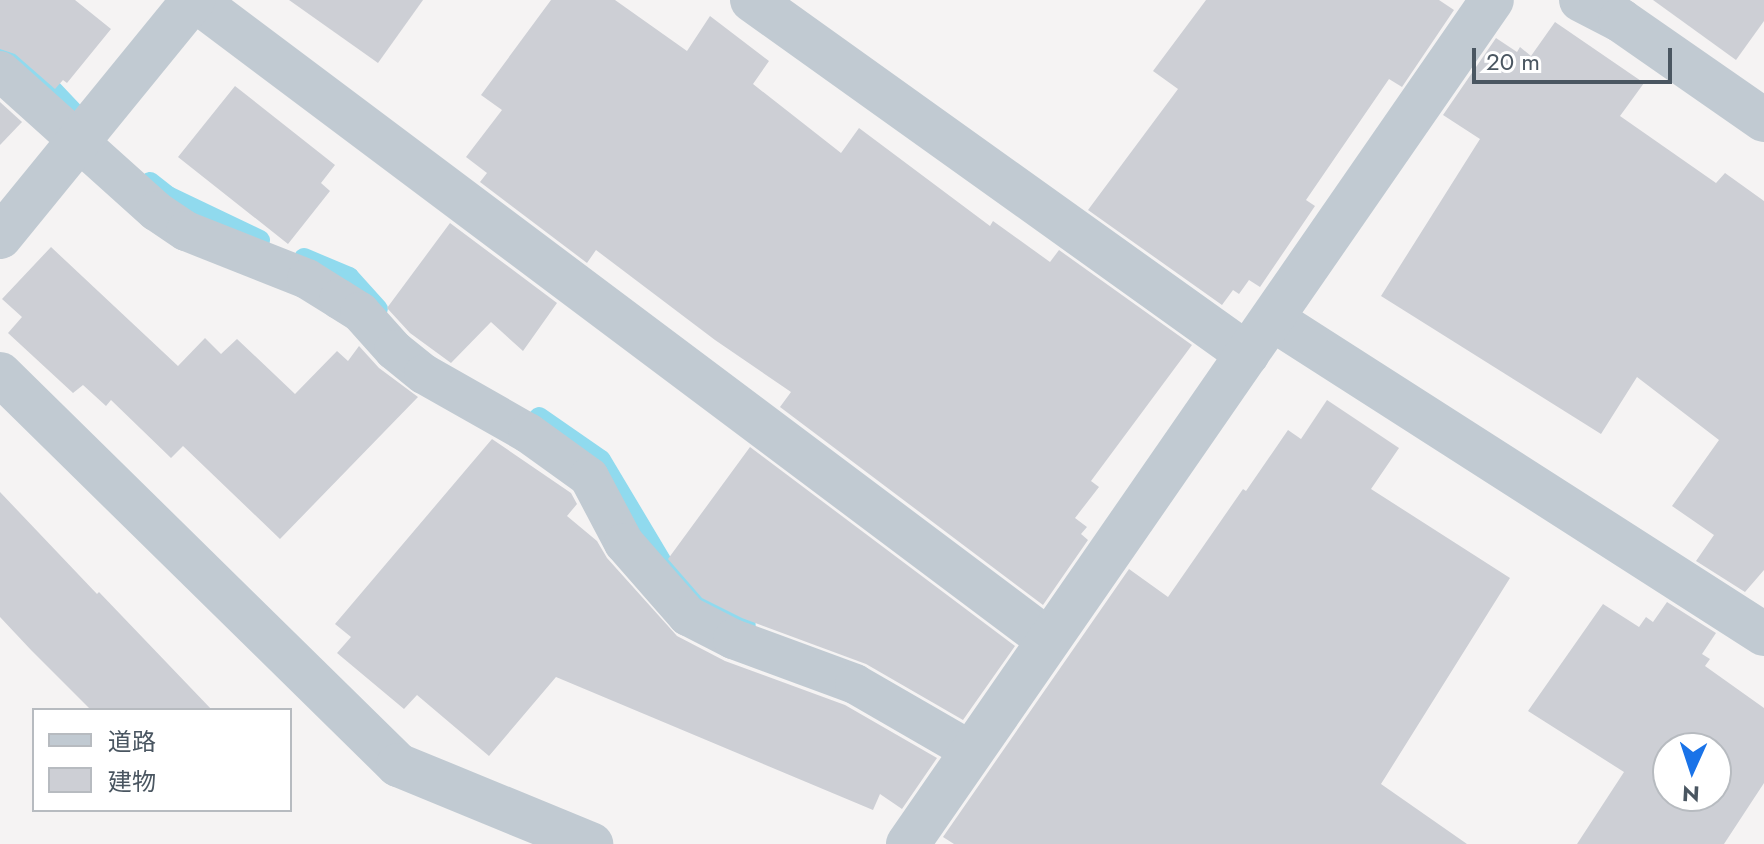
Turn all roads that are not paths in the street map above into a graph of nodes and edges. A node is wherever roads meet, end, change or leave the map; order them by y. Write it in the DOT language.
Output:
graph roads {
  1 [pos="194,0"];
  2 [pos="752,0"];
  3 [pos="1492,0"];
  4 [pos="1581,0"];
  5 [pos="0,71"];
  6 [pos="1764,120"];
  7 [pos="79,140"];
  8 [pos="0,237"];
  9 [pos="1272,319"];
  10 [pos="1247,354"];
  11 [pos="0,374"];
  12 [pos="1764,634"];
  13 [pos="1047,639"];
  14 [pos="971,751"];
  15 [pos="591,844"];
  16 [pos="908,844"];
  1 -- 7 [label="street"];
  1 -- 13 [label="street"];
  2 -- 10 [label="street"];
  3 -- 9 [label="street"];
  4 -- 6 [label="street"];
  5 -- 7 [label="lane"];
  7 -- 8 [label="street"];
  7 -- 14 [label="lane"];
  9 -- 10 [label="street"];
  9 -- 12 [label="street"];
  10 -- 13 [label="street"];
  11 -- 15 [label="street"];
  13 -- 14 [label="street"];
  14 -- 16 [label="street"];
}
